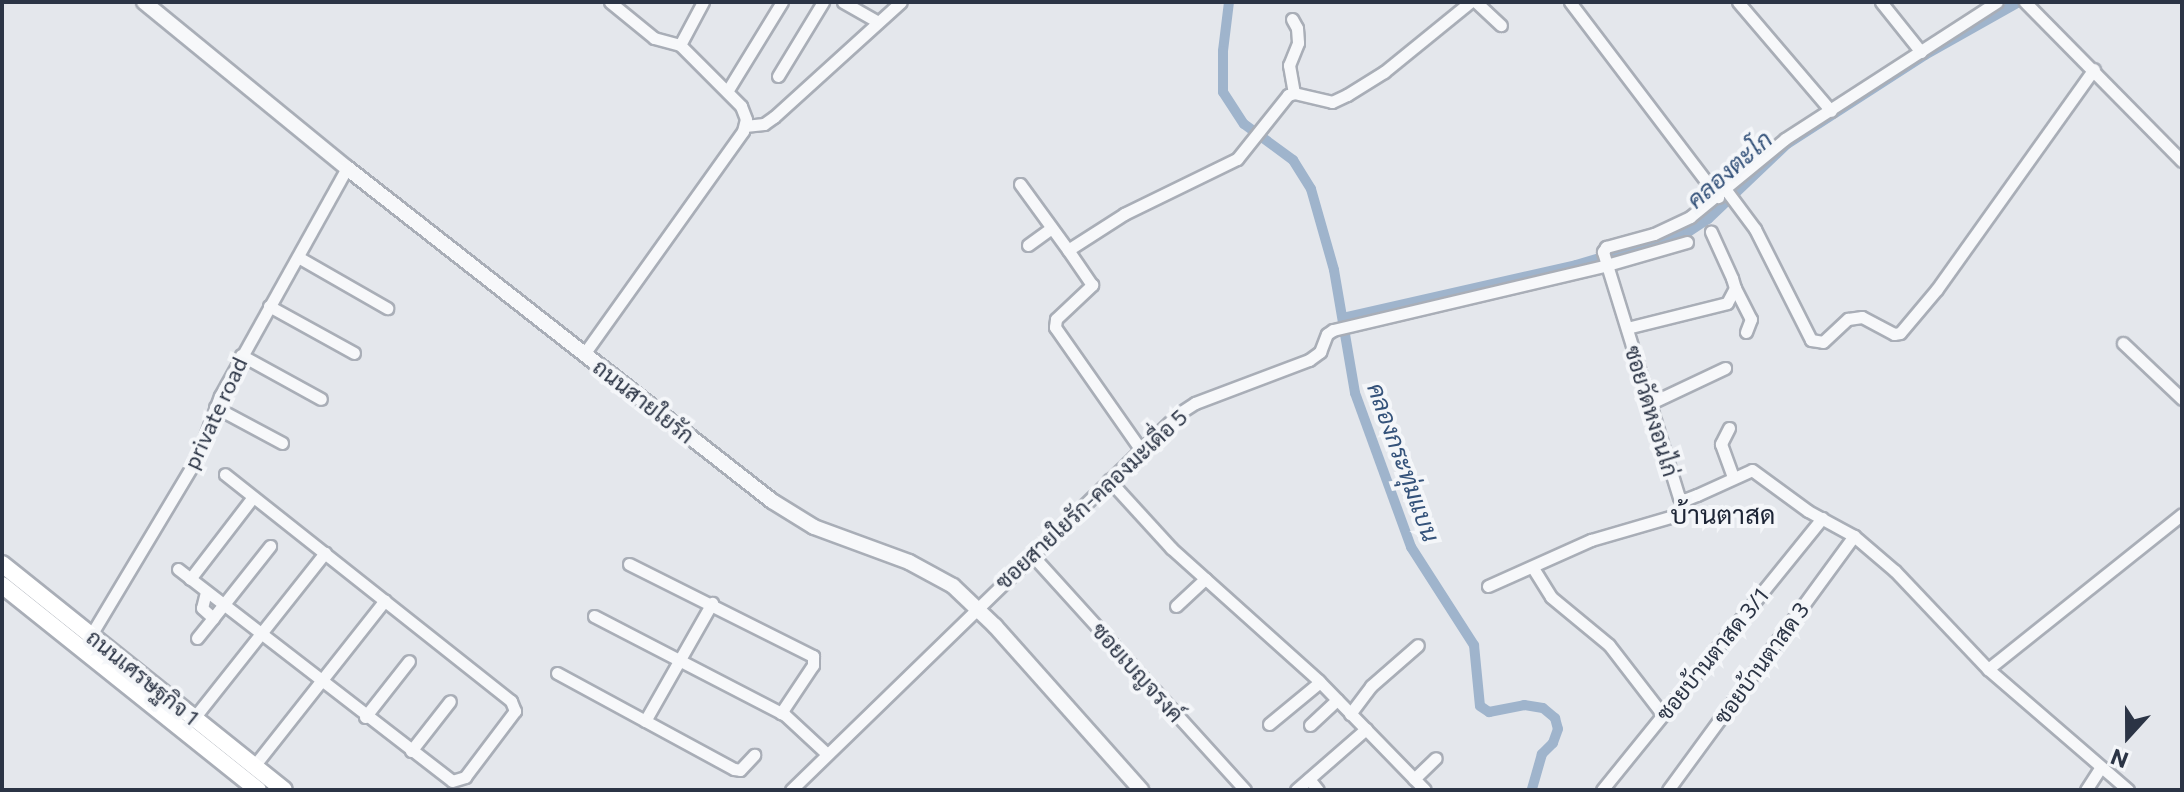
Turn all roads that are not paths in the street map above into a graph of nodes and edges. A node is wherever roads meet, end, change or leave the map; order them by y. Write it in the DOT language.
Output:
graph roads {
  1 [pos="144,2"];
  2 [pos="610,2"];
  3 [pos="703,2"];
  4 [pos="782,2"];
  5 [pos="823,2"];
  6 [pos="843,2"];
  7 [pos="901,2"];
  8 [pos="1470,2"];
  9 [pos="1570,2"];
  10 [pos="1738,2"];
  11 [pos="1881,2"];
  12 [pos="1997,2"];
  13 [pos="2027,4"];
  14 [pos="1292,19"];
  15 [pos="878,22"];
  16 [pos="1501,25"];
  17 [pos="680,45"];
  18 [pos="1921,52"];
  19 [pos="2094,69"];
  20 [pos="778,76"];
  21 [pos="728,90"];
  22 [pos="1294,93"];
  23 [pos="1831,111"];
  24 [pos="745,126"];
  25 [pos="2182,161"];
  26 [pos="347,168"];
  27 [pos="1020,184"];
  28 [pos="1727,195"];
  29 [pos="1051,228"];
  30 [pos="1711,232"];
  31 [pos="1687,242"];
  32 [pos="1028,245"];
  33 [pos="1068,250"];
  34 [pos="298,257"];
  35 [pos="1606,260"];
  36 [pos="1735,288"];
  37 [pos="269,306"];
  38 [pos="387,308"];
  39 [pos="1627,328"];
  40 [pos="1746,332"];
  41 [pos="2123,343"];
  42 [pos="354,353"];
  43 [pos="584,354"];
  44 [pos="241,355"];
  45 [pos="1725,368"];
  46 [pos="321,399"];
  47 [pos="2182,399"];
  48 [pos="1651,403"];
  49 [pos="215,407"];
  50 [pos="1729,428"];
  51 [pos="282,443"];
  52 [pos="1141,450"];
  53 [pos="225,474"];
  54 [pos="1733,477"];
  55 [pos="1109,480"];
  56 [pos="253,497"];
  57 [pos="1684,500"];
  58 [pos="2182,514"];
  59 [pos="1822,518"];
  60 [pos="1854,536"];
  61 [pos="270,546"];
  62 [pos="325,553"];
  63 [pos="1032,555"];
  64 [pos="2,564"];
  65 [pos="629,564"];
  66 [pos="1533,568"];
  67 [pos="178,569"];
  68 [pos="190,579"];
  69 [pos="1205,579"];
  70 [pos="2,585"];
  71 [pos="1488,586"];
  72 [pos="206,592"];
  73 [pos="385,600"];
  74 [pos="712,603"];
  75 [pos="224,605"];
  76 [pos="1176,606"];
  77 [pos="976,608"];
  78 [pos="594,616"];
  79 [pos="213,618"];
  80 [pos="261,633"];
  81 [pos="91,635"];
  82 [pos="197,638"];
  83 [pos="1418,645"];
  84 [pos="409,661"];
  85 [pos="681,661"];
  86 [pos="1988,669"];
  87 [pos="557,673"];
  88 [pos="320,680"];
  89 [pos="1320,682"];
  90 [pos="1337,700"];
  91 [pos="450,701"];
  92 [pos="781,713"];
  93 [pos="1350,714"];
  94 [pos="1663,715"];
  95 [pos="365,717"];
  96 [pos="194,718"];
  97 [pos="645,721"];
  98 [pos="1269,724"];
  99 [pos="1310,725"];
  100 [pos="1366,729"];
  101 [pos="411,751"];
  102 [pos="827,754"];
  103 [pos="754,755"];
  104 [pos="1436,758"];
  105 [pos="254,766"];
  106 [pos="2101,767"];
  107 [pos="1309,779"];
  108 [pos="1414,779"];
  109 [pos="258,790"];
  110 [pos="284,790"];
  111 [pos="791,790"];
  112 [pos="1141,790"];
  113 [pos="1245,790"];
  114 [pos="1296,790"];
  115 [pos="1318,790"];
  116 [pos="1425,790"];
  117 [pos="1602,790"];
  118 [pos="1668,790"];
  119 [pos="2086,790"];
  120 [pos="2128,790"];
  1 -- 26 [label="street, ถนนสายใยรัก"];
  2 -- 17 [label="street"];
  3 -- 17 [label="street"];
  4 -- 21 [label="street"];
  5 -- 20 [label="street"];
  6 -- 15 [label="street"];
  7 -- 15 [label="street"];
  8 -- 16 [label="street"];
  8 -- 22 [label="street"];
  9 -- 28 [label="street"];
  10 -- 23 [label="street"];
  11 -- 18 [label="street"];
  12 -- 18 [label="street"];
  13 -- 19 [label="street"];
  14 -- 22 [label="street"];
  15 -- 24 [label="street"];
  17 -- 21 [label="street"];
  18 -- 23 [label="street"];
  19 -- 25 [label="street"];
  19 -- 28 [label="street"];
  21 -- 24 [label="street"];
  22 -- 33 [label="street"];
  23 -- 28 [label="street"];
  24 -- 43 [label="street"];
  26 -- 34 [label="street, private road"];
  26 -- 43 [label="street, ถนนสายใยรัก"];
  27 -- 29 [label="street"];
  28 -- 35 [label="street"];
  29 -- 32 [label="street"];
  29 -- 33 [label="street"];
  30 -- 36 [label="street"];
  31 -- 35 [label="street"];
  33 -- 52 [label="street"];
  34 -- 37 [label="street, private road"];
  34 -- 38 [label="street"];
  35 -- 39 [label="street, ซอยวัดหงอนไก่"];
  35 -- 52 [label="street, ซอยสายใยรัก-คลองมะเดื่อ 5"];
  36 -- 39 [label="street"];
  36 -- 40 [label="street"];
  37 -- 42 [label="street"];
  37 -- 44 [label="street, private road"];
  39 -- 48 [label="street, ซอยวัดหงอนไก่"];
  41 -- 47 [label="street"];
  43 -- 77 [label="street, ถนนสายใยรัก"];
  44 -- 46 [label="street"];
  44 -- 49 [label="street, private road"];
  45 -- 48 [label="street"];
  48 -- 57 [label="street, ซอยวัดหงอนไก่"];
  49 -- 51 [label="street"];
  49 -- 81 [label="street, private road"];
  50 -- 54 [label="street"];
  52 -- 55 [label="street, ซอยสายใยรัก-คลองมะเดื่อ 5"];
  53 -- 56 [label="street"];
  54 -- 57 [label="street, ซอยวัดหงอนไก่"];
  54 -- 59 [label="street"];
  55 -- 63 [label="street, ซอยสายใยรัก-คลองมะเดื่อ 5"];
  55 -- 69 [label="street"];
  56 -- 62 [label="street"];
  56 -- 68 [label="street"];
  57 -- 66 [label="street"];
  58 -- 86 [label="street"];
  59 -- 60 [label="street"];
  59 -- 94 [label="street, ซอยบ้านตาสด 3/1"];
  60 -- 86 [label="street"];
  60 -- 118 [label="street, ซอยบ้านตาสด 3"];
  61 -- 75 [label="street"];
  62 -- 73 [label="street"];
  62 -- 80 [label="street"];
  63 -- 77 [label="street, ซอยสายใยรัก-คลองมะเดื่อ 5"];
  63 -- 113 [label="street, ซอยเบญจรงค์"];
  64 -- 81 [label="main road, ถนนเศรษฐกิจ 1"];
  65 -- 74 [label="street"];
  66 -- 71 [label="street"];
  66 -- 94 [label="street"];
  67 -- 68 [label="street"];
  68 -- 72 [label="street"];
  69 -- 76 [label="street"];
  69 -- 89 [label="street"];
  70 -- 109 [label="main road, ถนนเศรษฐกิจ 1"];
  72 -- 75 [label="street"];
  72 -- 79 [label="street"];
  73 -- 88 [label="street"];
  73 -- 101 [label="street"];
  74 -- 85 [label="street"];
  74 -- 92 [label="street"];
  75 -- 79 [label="street"];
  75 -- 80 [label="street"];
  77 -- 102 [label="street, ซอยสายใยรัก-คลองมะเดื่อ 5"];
  77 -- 112 [label="street, ถนนสายใยรัก"];
  78 -- 85 [label="street"];
  79 -- 82 [label="street"];
  80 -- 88 [label="street"];
  80 -- 96 [label="street"];
  81 -- 96 [label="main road, ถนนเศรษฐกิจ 1"];
  83 -- 93 [label="street"];
  84 -- 95 [label="street"];
  85 -- 92 [label="street"];
  85 -- 97 [label="street"];
  86 -- 106 [label="street"];
  87 -- 97 [label="street"];
  88 -- 95 [label="street"];
  88 -- 105 [label="street"];
  89 -- 90 [label="street"];
  89 -- 98 [label="street"];
  90 -- 93 [label="street"];
  90 -- 99 [label="street"];
  91 -- 101 [label="street"];
  92 -- 102 [label="street"];
  93 -- 100 [label="street"];
  94 -- 117 [label="street, ซอยบ้านตาสด 3/1"];
  95 -- 101 [label="street"];
  96 -- 105 [label="main road, ถนนเศรษฐกิจ 1"];
  97 -- 103 [label="street"];
  100 -- 107 [label="street"];
  100 -- 108 [label="street"];
  102 -- 111 [label="street, ซอยสายใยรัก-คลองมะเดื่อ 5"];
  104 -- 108 [label="street"];
  105 -- 110 [label="main road, ถนนเศรษฐกิจ 1"];
  106 -- 119 [label="street"];
  106 -- 120 [label="street"];
  107 -- 114 [label="street"];
  107 -- 115 [label="street"];
  108 -- 116 [label="street"];
}
